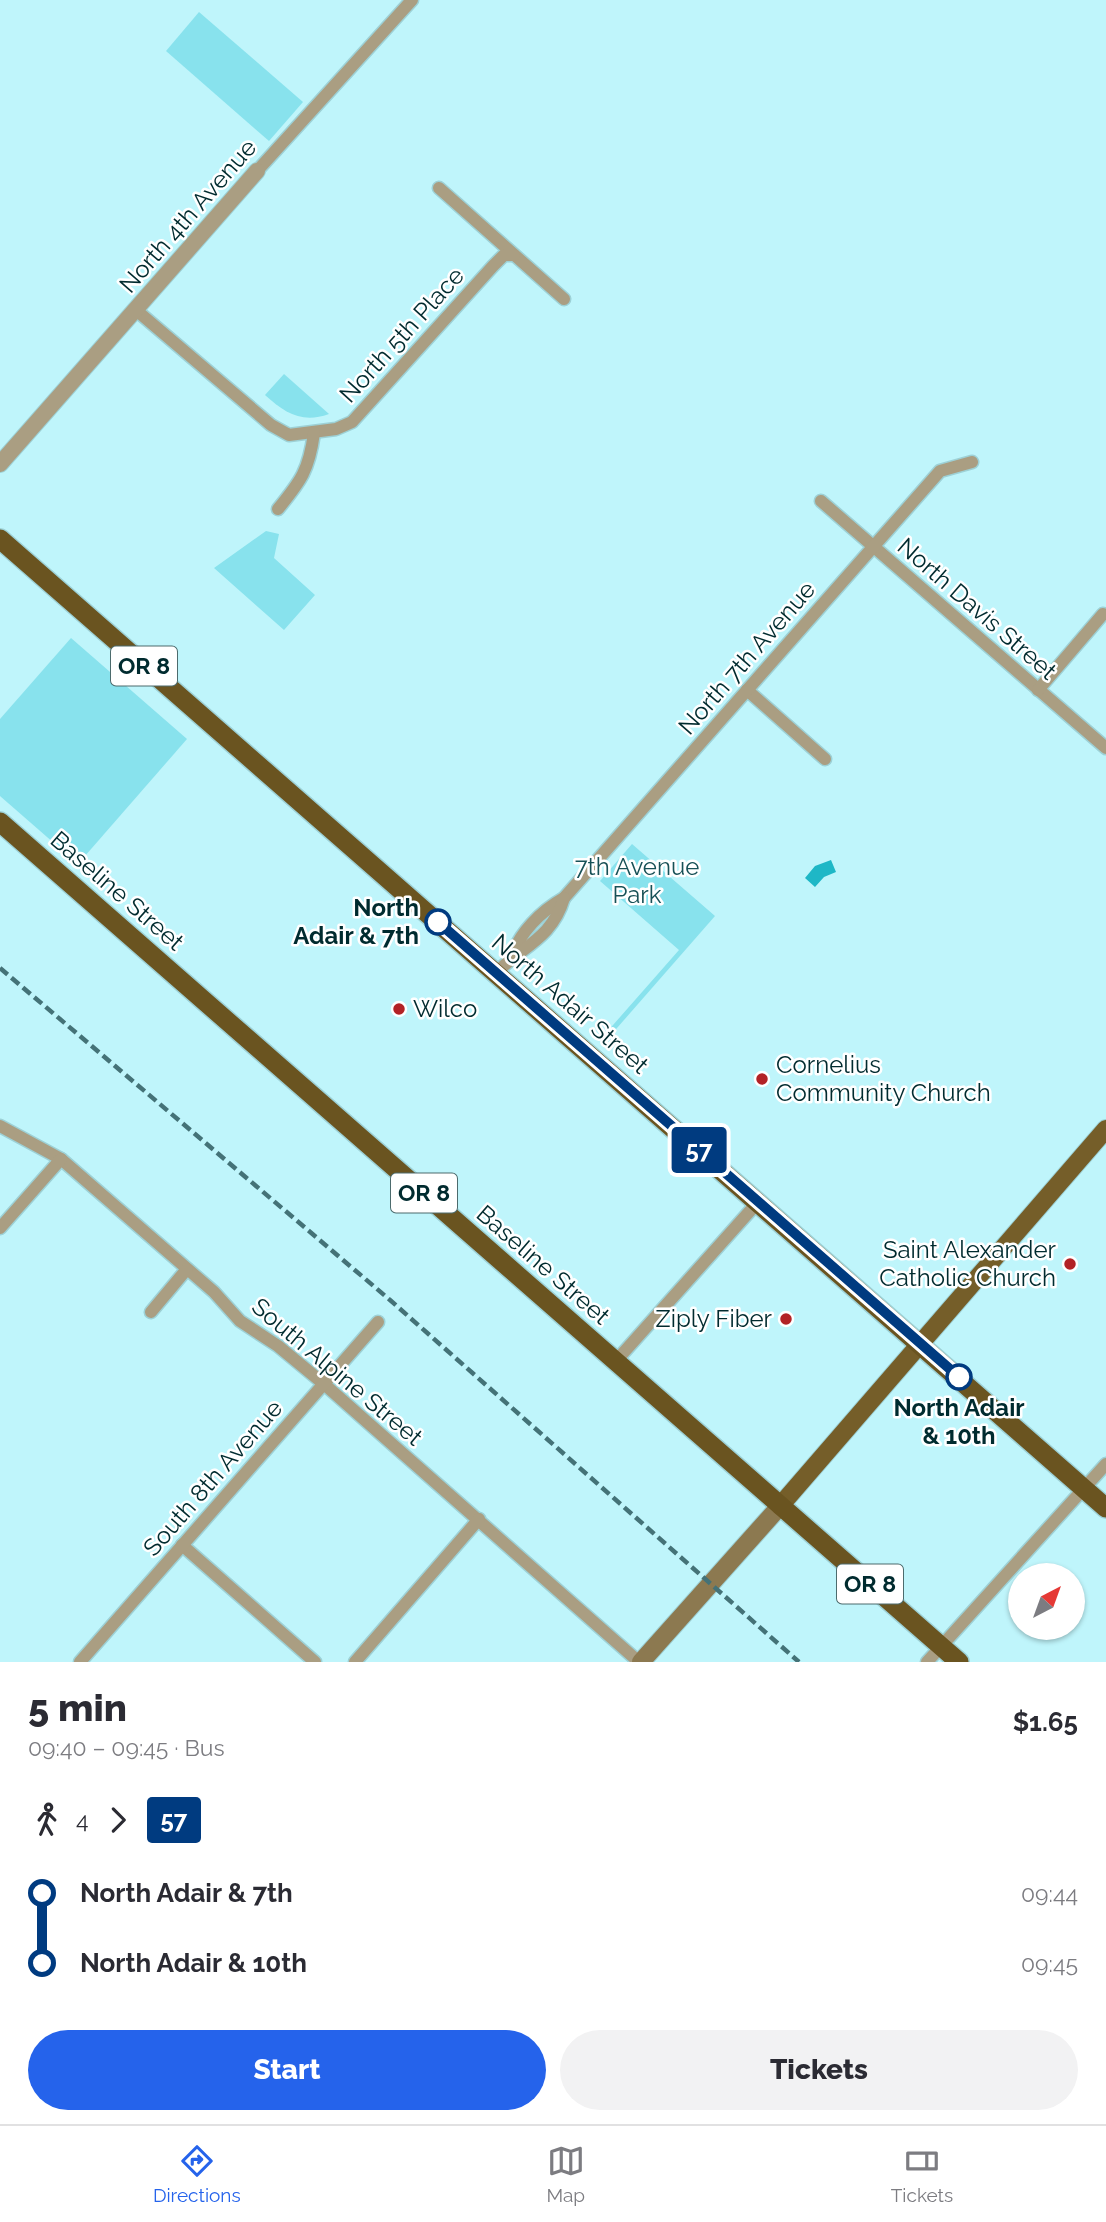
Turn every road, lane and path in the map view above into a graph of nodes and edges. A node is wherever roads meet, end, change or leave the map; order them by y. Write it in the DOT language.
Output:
graph roads {
  1 [pos="412,0"];
  2 [pos="257,171"];
  3 [pos="439,187"];
  4 [pos="514,255"];
  5 [pos="564,299"];
  6 [pos="136,310"];
  7 [pos="314,433"];
  8 [pos="972,462"];
  9 [pos="0,464"];
  10 [pos="821,501"];
  11 [pos="278,509"];
  12 [pos="0,540"];
  13 [pos="872,546"];
  14 [pos="1103,614"];
  15 [pos="747,690"];
  16 [pos="1038,690"];
  17 [pos="1106,748"];
  18 [pos="825,759"];
  19 [pos="0,822"];
  20 [pos="496,973"];
  21 [pos="0,1126"];
  22 [pos="1106,1129"];
  23 [pos="61,1159"];
  24 [pos="758,1202"];
  25 [pos="0,1228"];
  26 [pos="187,1269"];
  27 [pos="151,1312"];
  28 [pos="378,1322"];
  29 [pos="920,1343"];
  30 [pos="616,1361"];
  31 [pos="324,1384"];
  32 [pos="1106,1464"];
  33 [pos="1084,1489"];
  34 [pos="779,1506"];
  35 [pos="1106,1507"];
  36 [pos="479,1519"];
  37 [pos="182,1545"];
  38 [pos="941,1646"];
  39 [pos="80,1662"];
  40 [pos="315,1662"];
  41 [pos="355,1662"];
  42 [pos="640,1662"];
  43 [pos="927,1662"];
  44 [pos="959,1662"];
  1 -- 2 [label="street, North 4th Avenue"];
  2 -- 6 [label="street, North 4th Avenue"];
  3 -- 4 [label="street"];
  4 -- 5 [label="street"];
  4 -- 7 [label="street, North 5th Place"];
  6 -- 7 [label="street"];
  6 -- 9 [label="street, North 4th Avenue"];
  7 -- 11 [label="street"];
  8 -- 13 [label="street, North 7th Avenue"];
  10 -- 13 [label="street, North Davis Street"];
  12 -- 20 [label="highway, North Adair Street / OR 8"];
  13 -- 15 [label="street, North 7th Avenue"];
  13 -- 16 [label="street, North Davis Street"];
  14 -- 16 [label="street"];
  15 -- 18 [label="street"];
  15 -- 20 [label="street, North 7th Avenue"];
  16 -- 17 [label="street, North Davis Street"];
  19 -- 30 [label="highway, Baseline Street / OR 8"];
  20 -- 24 [label="highway, North Adair Street / OR 8"];
  21 -- 23 [label="street, South Alpine Street"];
  22 -- 29 [label="main road"];
  23 -- 25 [label="street"];
  23 -- 26 [label="street, South Alpine Street"];
  24 -- 29 [label="highway, North Adair Street / OR 8"];
  24 -- 30 [label="street"];
  26 -- 27 [label="street"];
  26 -- 31 [label="street, South Alpine Street"];
  28 -- 31 [label="street, South 8th Avenue"];
  29 -- 33 [label="highway, North Adair Street / OR 8"];
  29 -- 34 [label="main road"];
  30 -- 34 [label="highway, Baseline Street / OR 8"];
  31 -- 36 [label="street, South Alpine Street"];
  31 -- 37 [label="street, South 8th Avenue"];
  32 -- 33 [label="street"];
  33 -- 35 [label="highway, North Adair Street / OR 8"];
  33 -- 38 [label="street"];
  34 -- 38 [label="highway, Baseline Street / OR 8"];
  34 -- 42 [label="main road"];
  36 -- 41 [label="street"];
  36 -- 42 [label="street, South Alpine Street"];
  37 -- 39 [label="street, South 8th Avenue"];
  37 -- 40 [label="street"];
  38 -- 43 [label="street"];
  38 -- 44 [label="highway, Baseline Street / OR 8"];
}
